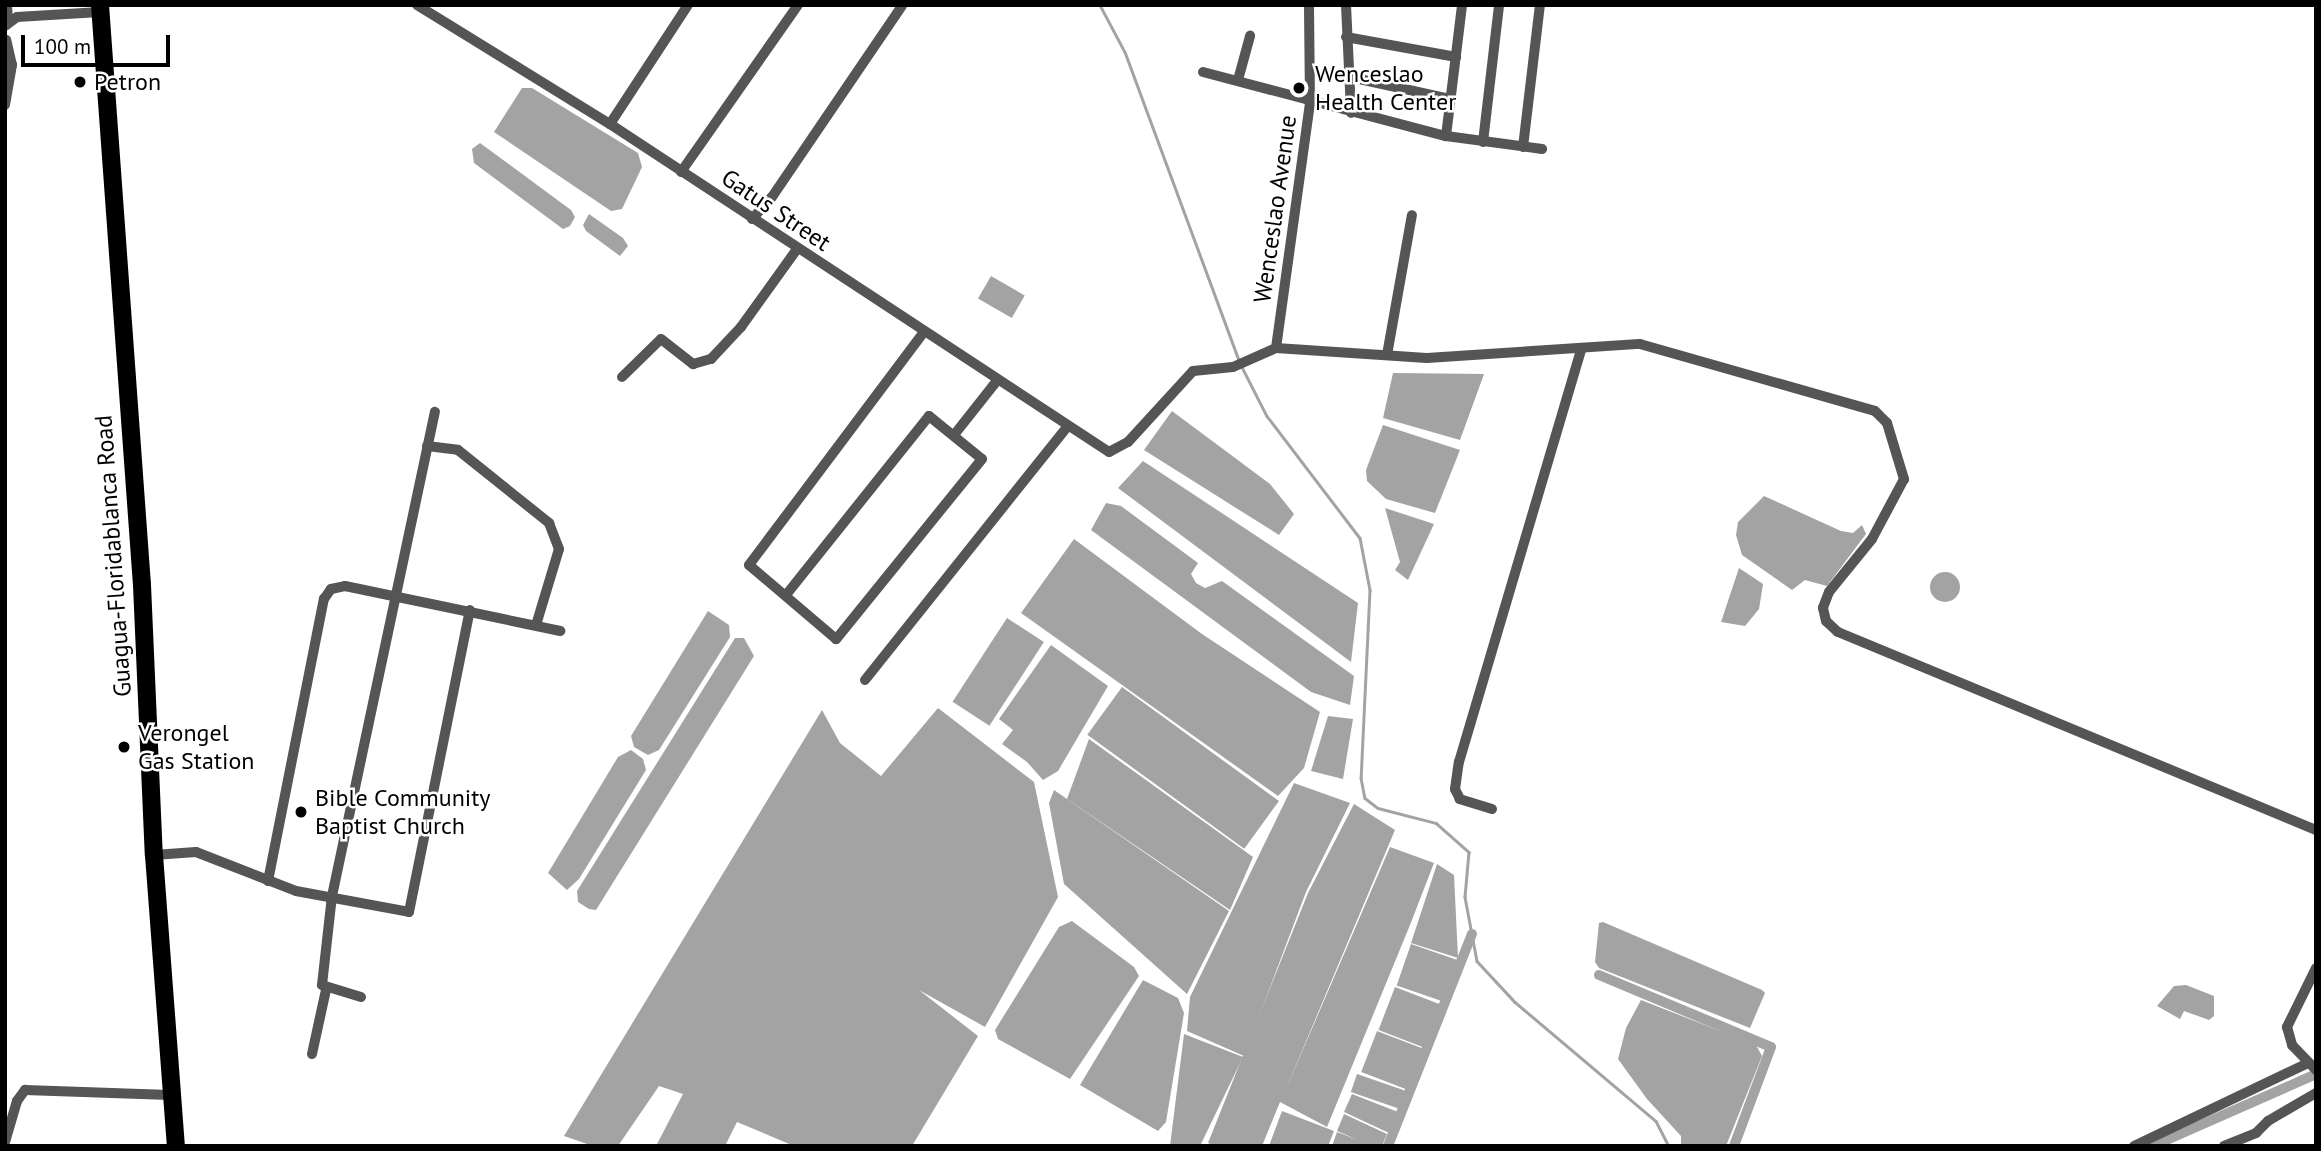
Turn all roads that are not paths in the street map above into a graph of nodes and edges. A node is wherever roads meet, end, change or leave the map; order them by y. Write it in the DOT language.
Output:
graph roads {
  1 [pos="7,5"];
  2 [pos="417,5"];
  3 [pos="688,5"];
  4 [pos="798,5"];
  5 [pos="1309,5"];
  6 [pos="1346,5"];
  7 [pos="1462,5"];
  8 [pos="1499,5"];
  9 [pos="1540,5"];
  10 [pos="902,6"];
  11 [pos="100,8"];
  12 [pos="6,24"];
  13 [pos="1250,36"];
  14 [pos="1346,37"];
  15 [pos="5,39"];
  16 [pos="1456,57"];
  17 [pos="1203,72"];
  18 [pos="1350,77"];
  19 [pos="1238,80"];
  20 [pos="1450,99"];
  21 [pos="1310,103"];
  22 [pos="5,105"];
  23 [pos="1351,113"];
  24 [pos="610,124"];
  25 [pos="1446,136"];
  26 [pos="1483,142"];
  27 [pos="1523,147"];
  28 [pos="1542,149"];
  29 [pos="681,172"];
  30 [pos="1412,215"];
  31 [pos="752,219"];
  32 [pos="797,249"];
  33 [pos="923,333"];
  34 [pos="1276,348"];
  35 [pos="1581,350"];
  36 [pos="1387,355"];
  37 [pos="622,377"];
  38 [pos="996,382"];
  39 [pos="435,412"];
  40 [pos="1067,427"];
  41 [pos="954,435"];
  42 [pos="427,446"];
  43 [pos="786,595"];
  44 [pos="396,596"];
  45 [pos="470,610"];
  46 [pos="536,625"];
  47 [pos="560,631"];
  48 [pos="865,680"];
  49 [pos="1492,809"];
  50 [pos="2316,830"];
  51 [pos="154,855"];
  52 [pos="268,881"];
  53 [pos="332,896"];
  54 [pos="2316,968"];
  55 [pos="326,990"];
  56 [pos="360,997"];
  57 [pos="312,1054"];
  58 [pos="2312,1066"];
  59 [pos="2316,1093"];
  60 [pos="170,1095"];
  61 [pos="5,1142"];
  62 [pos="176,1146"];
  63 [pos="2134,1146"];
  64 [pos="2224,1146"];
  1 -- 12 [label="street"];
  2 -- 24 [label="street, Gatus Street"];
  3 -- 24 [label="street"];
  4 -- 29 [label="street"];
  5 -- 21 [label="street, Wenceslao Avenue"];
  6 -- 14 [label="street"];
  7 -- 16 [label="street"];
  8 -- 26 [label="street"];
  9 -- 27 [label="street"];
  10 -- 31 [label="street"];
  11 -- 12 [label="street"];
  11 -- 51 [label="main road, Guagua-Floridablanca Road"];
  13 -- 19 [label="street"];
  14 -- 16 [label="street"];
  14 -- 18 [label="street"];
  15 -- 22 [label="street"];
  16 -- 20 [label="street"];
  17 -- 19 [label="street"];
  18 -- 20 [label="street"];
  18 -- 23 [label="street"];
  19 -- 21 [label="street"];
  20 -- 25 [label="street"];
  21 -- 23 [label="street"];
  21 -- 34 [label="street, Wenceslao Avenue"];
  23 -- 25 [label="street"];
  24 -- 29 [label="street, Gatus Street"];
  25 -- 26 [label="street"];
  26 -- 27 [label="street"];
  27 -- 28 [label="street"];
  29 -- 31 [label="street, Gatus Street"];
  30 -- 36 [label="street"];
  31 -- 32 [label="street, Gatus Street"];
  32 -- 33 [label="street, Gatus Street"];
  32 -- 37 [label="street"];
  33 -- 38 [label="street, Gatus Street"];
  33 -- 43 [label="street"];
  34 -- 36 [label="street"];
  34 -- 40 [label="street, Gatus Street"];
  35 -- 36 [label="street"];
  35 -- 49 [label="street"];
  35 -- 50 [label="street"];
  38 -- 40 [label="street, Gatus Street"];
  38 -- 41 [label="street"];
  39 -- 42 [label="street"];
  40 -- 48 [label="street"];
  41 -- 43 [label="street"];
  41 -- 43 [label="street"];
  42 -- 44 [label="street"];
  42 -- 46 [label="street"];
  44 -- 45 [label="street"];
  44 -- 52 [label="street"];
  44 -- 53 [label="street"];
  45 -- 46 [label="street"];
  45 -- 53 [label="street"];
  46 -- 47 [label="street"];
  51 -- 52 [label="street"];
  51 -- 60 [label="main road, Guagua-Floridablanca Road"];
  52 -- 53 [label="street"];
  53 -- 55 [label="street"];
  54 -- 58 [label="street"];
  55 -- 56 [label="street"];
  55 -- 57 [label="street"];
  58 -- 63 [label="street"];
  59 -- 64 [label="street"];
  60 -- 61 [label="street"];
  60 -- 62 [label="main road, Guagua-Floridablanca Road"];
}
